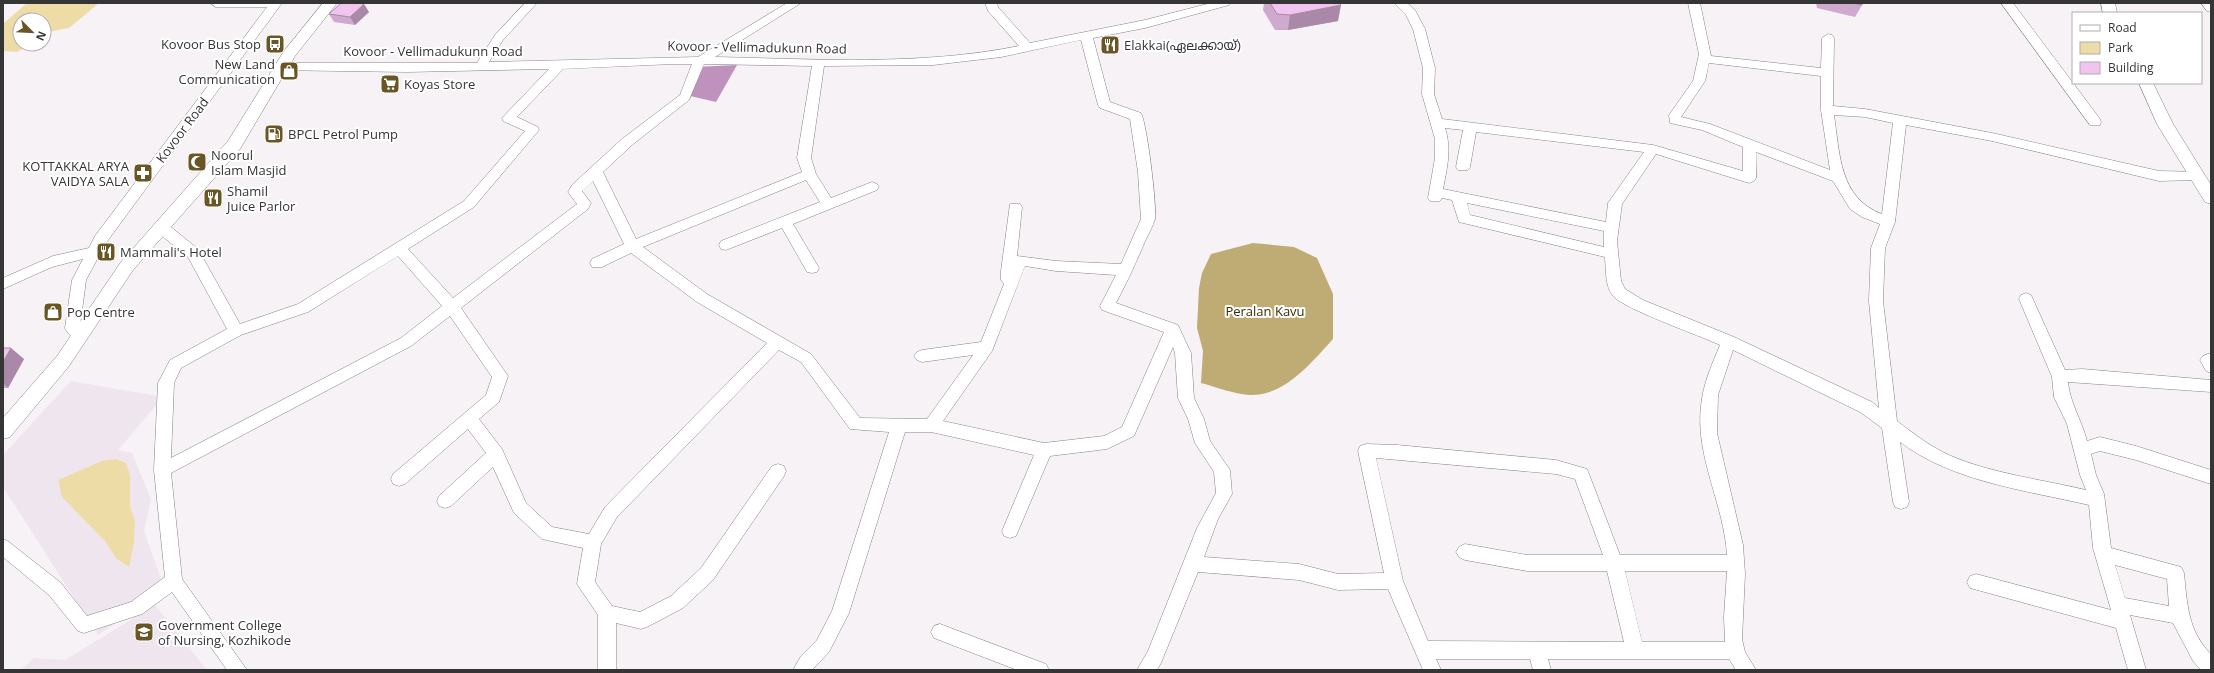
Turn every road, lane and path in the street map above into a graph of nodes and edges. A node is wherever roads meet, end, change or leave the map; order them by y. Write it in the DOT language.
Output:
graph roads {
  1 [pos="216,3"];
  2 [pos="276,3"];
  3 [pos="320,3"];
  4 [pos="330,3"];
  5 [pos="531,3"];
  6 [pos="795,3"];
  7 [pos="991,3"];
  8 [pos="1225,3"];
  9 [pos="1400,3"];
  10 [pos="1694,3"];
  11 [pos="2007,3"];
  12 [pos="2207,3"];
  13 [pos="2211,8"];
  14 [pos="1086,36"];
  15 [pos="1828,38"];
  16 [pos="1027,47"];
  17 [pos="1704,59"];
  18 [pos="699,61"];
  19 [pos="819,62"];
  20 [pos="277,66"];
  21 [pos="560,66"];
  22 [pos="480,67"];
  23 [pos="1827,73"];
  24 [pos="2146,84"];
  25 [pos="256,100"];
  26 [pos="1827,110"];
  27 [pos="1900,119"];
  28 [pos="2095,122"];
  29 [pos="1437,123"];
  30 [pos="1470,127"];
  31 [pos="1750,145"];
  32 [pos="1653,148"];
  33 [pos="1463,167"];
  34 [pos="595,170"];
  35 [pos="809,174"];
  36 [pos="2197,175"];
  37 [pos="1839,178"];
  38 [pos="872,188"];
  39 [pos="1458,196"];
  40 [pos="2211,198"];
  41 [pos="828,204"];
  42 [pos="1016,207"];
  43 [pos="785,222"];
  44 [pos="1888,222"];
  45 [pos="161,227"];
  46 [pos="1612,228"];
  47 [pos="726,245"];
  48 [pos="632,246"];
  49 [pos="399,248"];
  50 [pos="93,253"];
  51 [pos="1612,254"];
  52 [pos="597,264"];
  53 [pos="812,268"];
  54 [pos="1126,270"];
  55 [pos="3,284"];
  56 [pos="1008,289"];
  57 [pos="2026,299"];
  58 [pos="452,307"];
  59 [pos="1173,329"];
  60 [pos="76,331"];
  61 [pos="236,331"];
  62 [pos="1728,341"];
  63 [pos="777,342"];
  64 [pos="987,348"];
  65 [pos="922,356"];
  66 [pos="2211,360"];
  67 [pos="2211,368"];
  68 [pos="2060,377"];
  69 [pos="2211,386"];
  70 [pos="3,416"];
  71 [pos="470,417"];
  72 [pos="1888,424"];
  73 [pos="930,425"];
  74 [pos="899,426"];
  75 [pos="3,431"];
  76 [pos="1044,450"];
  77 [pos="2081,450"];
  78 [pos="496,454"];
  79 [pos="162,470"];
  80 [pos="778,471"];
  81 [pos="2211,477"];
  82 [pos="398,479"];
  83 [pos="2096,499"];
  84 [pos="445,501"];
  85 [pos="1900,502"];
  86 [pos="1010,531"];
  87 [pos="593,542"];
  88 [pos="3,547"];
  89 [pos="1465,552"];
  90 [pos="2104,554"];
  91 [pos="1614,563"];
  92 [pos="1736,563"];
  93 [pos="1193,564"];
  94 [pos="174,581"];
  95 [pos="1394,581"];
  96 [pos="1976,582"];
  97 [pos="2120,605"];
  98 [pos="607,613"];
  99 [pos="2179,616"];
  100 [pos="2124,622"];
  101 [pos="940,632"];
  102 [pos="1422,650"];
  103 [pos="1536,650"];
  104 [pos="1735,650"];
  105 [pos="1635,651"];
  106 [pos="2211,667"];
  107 [pos="238,670"];
  108 [pos="607,670"];
  109 [pos="802,670"];
  110 [pos="1040,670"];
  111 [pos="1146,670"];
  112 [pos="1432,670"];
  113 [pos="1542,670"];
  114 [pos="1747,670"];
  115 [pos="2137,670"];
  1 -- 2 [label="street"];
  2 -- 50 [label="street, Kovoor Road"];
  3 -- 20 [label="main road"];
  4 -- 20 [label="main road"];
  5 -- 22 [label="street"];
  6 -- 18 [label="street"];
  7 -- 16 [label="street"];
  8 -- 14 [label="street, Kovoor - Vellimadukunn Road"];
  9 -- 29 [label="street"];
  10 -- 17 [label="street"];
  11 -- 28 [label="street"];
  12 -- 13 [label="street"];
  14 -- 16 [label="street, Kovoor - Vellimadukunn Road"];
  14 -- 54 [label="street"];
  15 -- 23 [label="street"];
  16 -- 19 [label="street, Kovoor - Vellimadukunn Road"];
  17 -- 23 [label="street"];
  17 -- 31 [label="street"];
  18 -- 19 [label="street, Kovoor - Vellimadukunn Road"];
  18 -- 21 [label="street, Kovoor - Vellimadukunn Road"];
  18 -- 34 [label="street"];
  19 -- 35 [label="street"];
  20 -- 22 [label="street, Kovoor - Vellimadukunn Road"];
  20 -- 25 [label="main road"];
  21 -- 22 [label="street, Kovoor - Vellimadukunn Road"];
  21 -- 49 [label="street"];
  23 -- 26 [label="street"];
  24 -- 36 [label="main road"];
  25 -- 45 [label="main road"];
  25 -- 60 [label="main road"];
  26 -- 27 [label="street"];
  26 -- 37 [label="street"];
  27 -- 36 [label="street"];
  27 -- 44 [label="street"];
  29 -- 30 [label="street"];
  29 -- 39 [label="street"];
  30 -- 32 [label="street"];
  30 -- 33 [label="street"];
  31 -- 32 [label="street"];
  31 -- 37 [label="street"];
  32 -- 46 [label="street"];
  34 -- 48 [label="street"];
  34 -- 58 [label="street"];
  35 -- 41 [label="street"];
  35 -- 48 [label="street"];
  36 -- 40 [label="main road"];
  37 -- 44 [label="street"];
  38 -- 41 [label="street"];
  39 -- 46 [label="street"];
  39 -- 51 [label="street"];
  41 -- 43 [label="street"];
  42 -- 56 [label="street"];
  43 -- 47 [label="street"];
  43 -- 53 [label="street"];
  44 -- 72 [label="street"];
  45 -- 60 [label="main road"];
  45 -- 61 [label="street"];
  46 -- 51 [label="street"];
  48 -- 52 [label="street"];
  48 -- 63 [label="street"];
  49 -- 58 [label="street"];
  49 -- 61 [label="street"];
  50 -- 55 [label="street"];
  50 -- 60 [label="street, Kovoor Road"];
  51 -- 62 [label="street"];
  54 -- 56 [label="street"];
  54 -- 59 [label="street"];
  56 -- 64 [label="street"];
  57 -- 68 [label="street"];
  58 -- 71 [label="street"];
  58 -- 79 [label="street"];
  59 -- 76 [label="street"];
  59 -- 93 [label="street"];
  60 -- 70 [label="main road"];
  60 -- 75 [label="main road"];
  61 -- 79 [label="street"];
  62 -- 72 [label="street"];
  62 -- 92 [label="street"];
  63 -- 74 [label="street"];
  63 -- 87 [label="street"];
  64 -- 65 [label="street"];
  64 -- 73 [label="street"];
  66 -- 67 [label="street"];
  68 -- 69 [label="street"];
  68 -- 77 [label="street"];
  71 -- 78 [label="street"];
  71 -- 82 [label="street"];
  72 -- 83 [label="street"];
  72 -- 85 [label="street"];
  73 -- 74 [label="street"];
  73 -- 76 [label="street"];
  74 -- 109 [label="street"];
  76 -- 86 [label="street"];
  77 -- 81 [label="street"];
  77 -- 83 [label="street"];
  78 -- 84 [label="street"];
  78 -- 87 [label="street"];
  79 -- 94 [label="street"];
  80 -- 98 [label="street"];
  83 -- 90 [label="street"];
  87 -- 98 [label="street"];
  88 -- 94 [label="street"];
  89 -- 91 [label="street"];
  90 -- 97 [label="street"];
  90 -- 99 [label="street"];
  91 -- 92 [label="street"];
  91 -- 95 [label="street"];
  91 -- 105 [label="street"];
  92 -- 104 [label="street"];
  93 -- 95 [label="street"];
  93 -- 111 [label="street"];
  94 -- 107 [label="street"];
  95 -- 102 [label="street"];
  96 -- 100 [label="street"];
  97 -- 99 [label="street"];
  97 -- 100 [label="street"];
  98 -- 108 [label="street"];
  99 -- 106 [label="street"];
  100 -- 115 [label="street"];
  101 -- 110 [label="street"];
  102 -- 103 [label="street"];
  102 -- 112 [label="street"];
  103 -- 105 [label="street"];
  103 -- 113 [label="street"];
  104 -- 105 [label="street"];
  104 -- 114 [label="street"];
}
